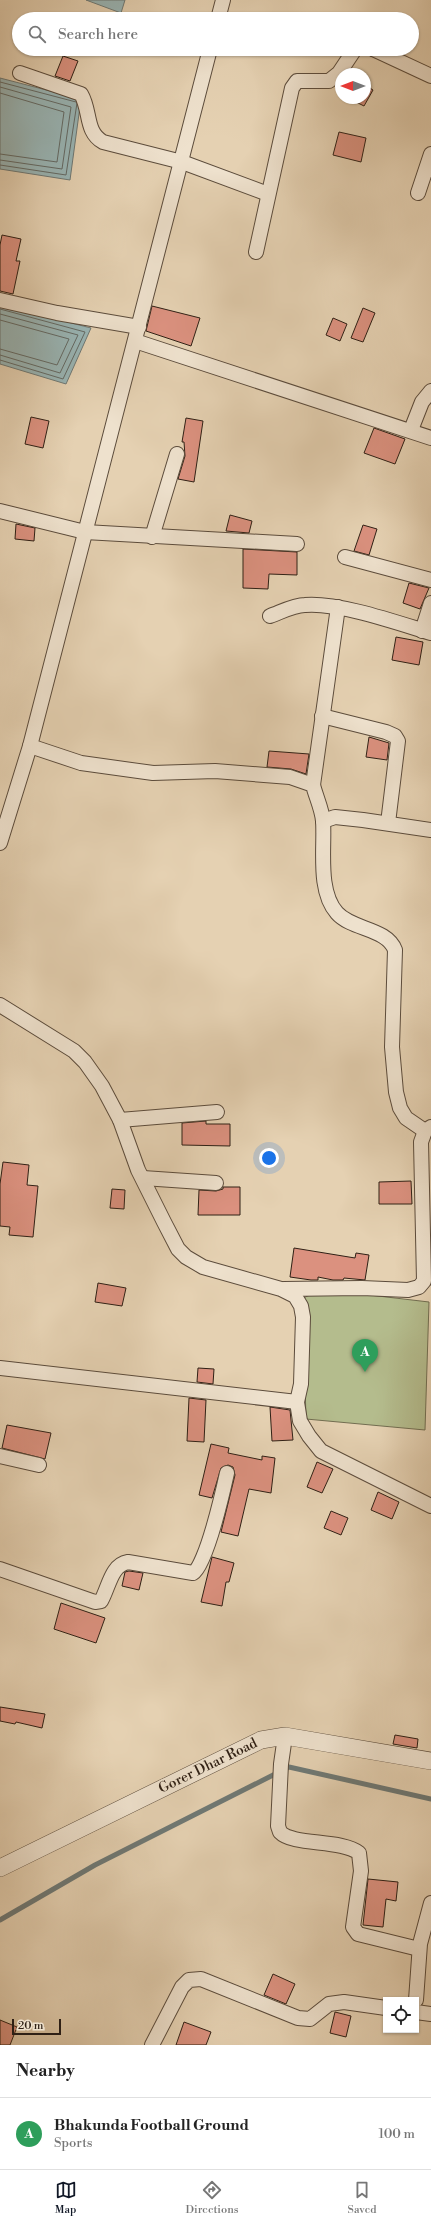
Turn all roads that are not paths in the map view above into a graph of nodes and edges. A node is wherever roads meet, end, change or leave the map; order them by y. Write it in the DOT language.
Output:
graph roads {
  1 [pos="223,0"];
  2 [pos="220,12"];
  3 [pos="208,56"];
  4 [pos="350,56"];
  5 [pos="388,56"];
  6 [pos="20,74"];
  7 [pos="431,76"];
  8 [pos="431,154"];
  9 [pos="182,162"];
  10 [pos="418,193"];
  11 [pos="268,194"];
  12 [pos="256,252"];
  13 [pos="0,300"];
  14 [pos="139,327"];
  15 [pos="135,342"];
  16 [pos="431,391"];
  17 [pos="410,430"];
  18 [pos="431,438"];
  19 [pos="177,454"];
  20 [pos="0,511"];
  21 [pos="84,532"];
  22 [pos="152,537"];
  23 [pos="296,544"];
  24 [pos="345,557"];
  25 [pos="431,580"];
  26 [pos="431,603"];
  27 [pos="338,607"];
  28 [pos="270,616"];
  29 [pos="427,632"];
  30 [pos="322,716"];
  31 [pos="30,746"];
  32 [pos="313,785"];
  33 [pos="323,821"];
  34 [pos="388,823"];
  35 [pos="431,830"];
  36 [pos="0,843"];
  37 [pos="0,1006"];
  38 [pos="218,1112"];
  39 [pos="120,1120"];
  40 [pos="428,1129"];
  41 [pos="143,1178"];
  42 [pos="216,1183"];
  43 [pos="281,1289"];
  44 [pos="0,1368"];
  45 [pos="297,1402"];
  46 [pos="0,1456"];
  47 [pos="39,1465"];
  48 [pos="228,1472"];
  49 [pos="431,1506"];
  50 [pos="0,1570"];
  51 [pos="285,1736"];
  52 [pos="431,1761"];
  53 [pos="0,1868"];
  54 [pos="431,1903"];
  55 [pos="420,1949"];
  56 [pos="416,1997"];
  57 [pos="383,2008"];
  58 [pos="419,2012"];
  59 [pos="431,2014"];
  60 [pos="152,2045"];
  1 -- 2 [label="street"];
  3 -- 9 [label="street"];
  4 -- 11 [label="street"];
  5 -- 7 [label="street"];
  6 -- 9 [label="street"];
  8 -- 10 [label="street"];
  9 -- 11 [label="street"];
  9 -- 14 [label="street"];
  11 -- 12 [label="street"];
  13 -- 14 [label="street"];
  14 -- 15 [label="street"];
  15 -- 17 [label="street"];
  15 -- 21 [label="street"];
  16 -- 17 [label="street"];
  17 -- 18 [label="street"];
  19 -- 22 [label="street"];
  20 -- 21 [label="street"];
  21 -- 22 [label="street"];
  21 -- 31 [label="street"];
  22 -- 23 [label="street"];
  24 -- 25 [label="street"];
  26 -- 29 [label="street"];
  27 -- 28 [label="street"];
  27 -- 29 [label="street"];
  27 -- 30 [label="street"];
  30 -- 32 [label="street"];
  30 -- 34 [label="street"];
  31 -- 32 [label="street"];
  31 -- 36 [label="street"];
  32 -- 33 [label="street"];
  33 -- 34 [label="street"];
  33 -- 40 [label="street"];
  34 -- 35 [label="street"];
  37 -- 39 [label="street"];
  38 -- 39 [label="street"];
  39 -- 41 [label="street"];
  40 -- 43 [label="street"];
  41 -- 42 [label="street"];
  41 -- 43 [label="street"];
  43 -- 45 [label="street"];
  44 -- 45 [label="street"];
  45 -- 49 [label="street"];
  46 -- 47 [label="street"];
  48 -- 50 [label="street"];
  51 -- 52 [label="street, Gorer Dhar Road"];
  51 -- 53 [label="street, Gorer Dhar Road"];
  51 -- 55 [label="street"];
  54 -- 55 [label="street"];
  55 -- 56 [label="street"];
  57 -- 60 [label="street"];
  58 -- 59 [label="street"];
}
